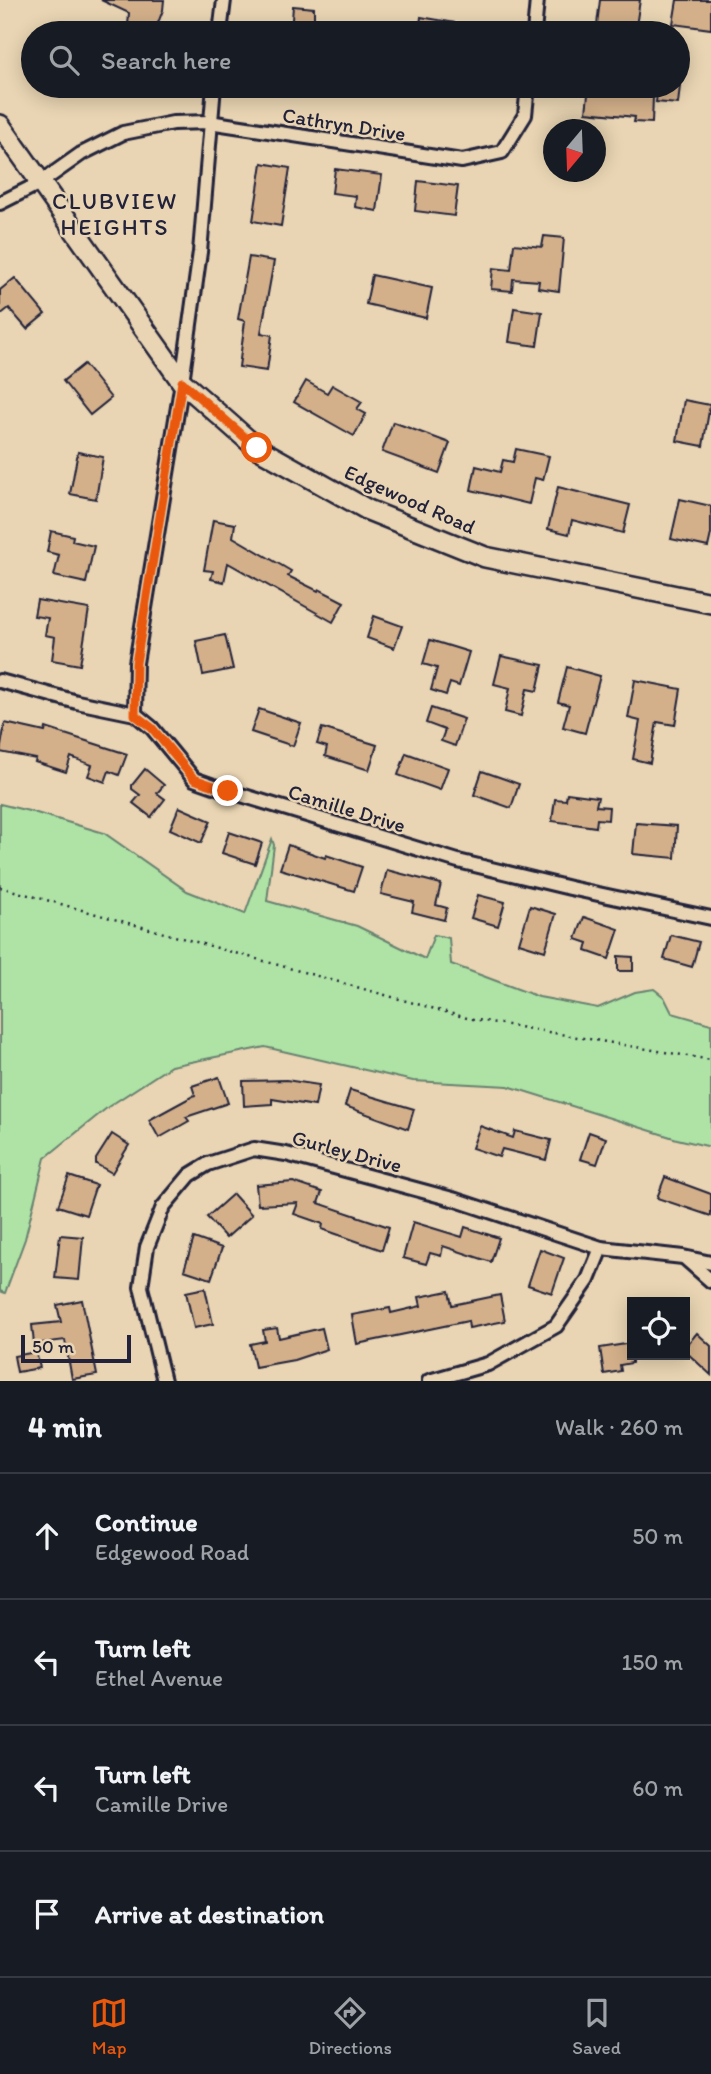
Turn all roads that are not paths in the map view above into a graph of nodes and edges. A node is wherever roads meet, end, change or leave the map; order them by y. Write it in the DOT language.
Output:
graph roads {
  1 [pos="224,0"];
  2 [pos="537,0"];
  3 [pos="221,21"];
  4 [pos="535,21"];
  5 [pos="212,98"];
  6 [pos="527,98"];
  7 [pos="209,122"];
  8 [pos="0,125"];
  9 [pos="40,183"];
  10 [pos="0,203"];
  11 [pos="182,382"];
  12 [pos="711,603"];
  13 [pos="0,681"];
  14 [pos="135,715"];
  15 [pos="711,918"];
  16 [pos="601,1248"];
  17 [pos="683,1257"];
  18 [pos="711,1263"];
  19 [pos="711,1281"];
  20 [pos="164,1381"];
  21 [pos="429,1381"];
  1 -- 3 [label="street"];
  2 -- 4 [label="street"];
  5 -- 7 [label="street"];
  6 -- 7 [label="street, Cathryn Drive"];
  7 -- 9 [label="street, Cathryn Drive"];
  7 -- 11 [label="street"];
  8 -- 9 [label="street, Edgewood Road"];
  9 -- 10 [label="street, Cathryn Drive"];
  9 -- 11 [label="street, Edgewood Road"];
  11 -- 12 [label="street, Edgewood Road"];
  11 -- 14 [label="street"];
  13 -- 14 [label="street, Camille Drive"];
  14 -- 15 [label="street, Camille Drive"];
  16 -- 17 [label="street, Gurley Drive"];
  16 -- 20 [label="street, Gurley Drive"];
  16 -- 21 [label="street"];
  17 -- 18 [label="street, Gurley Drive"];
  17 -- 19 [label="street"];
}
